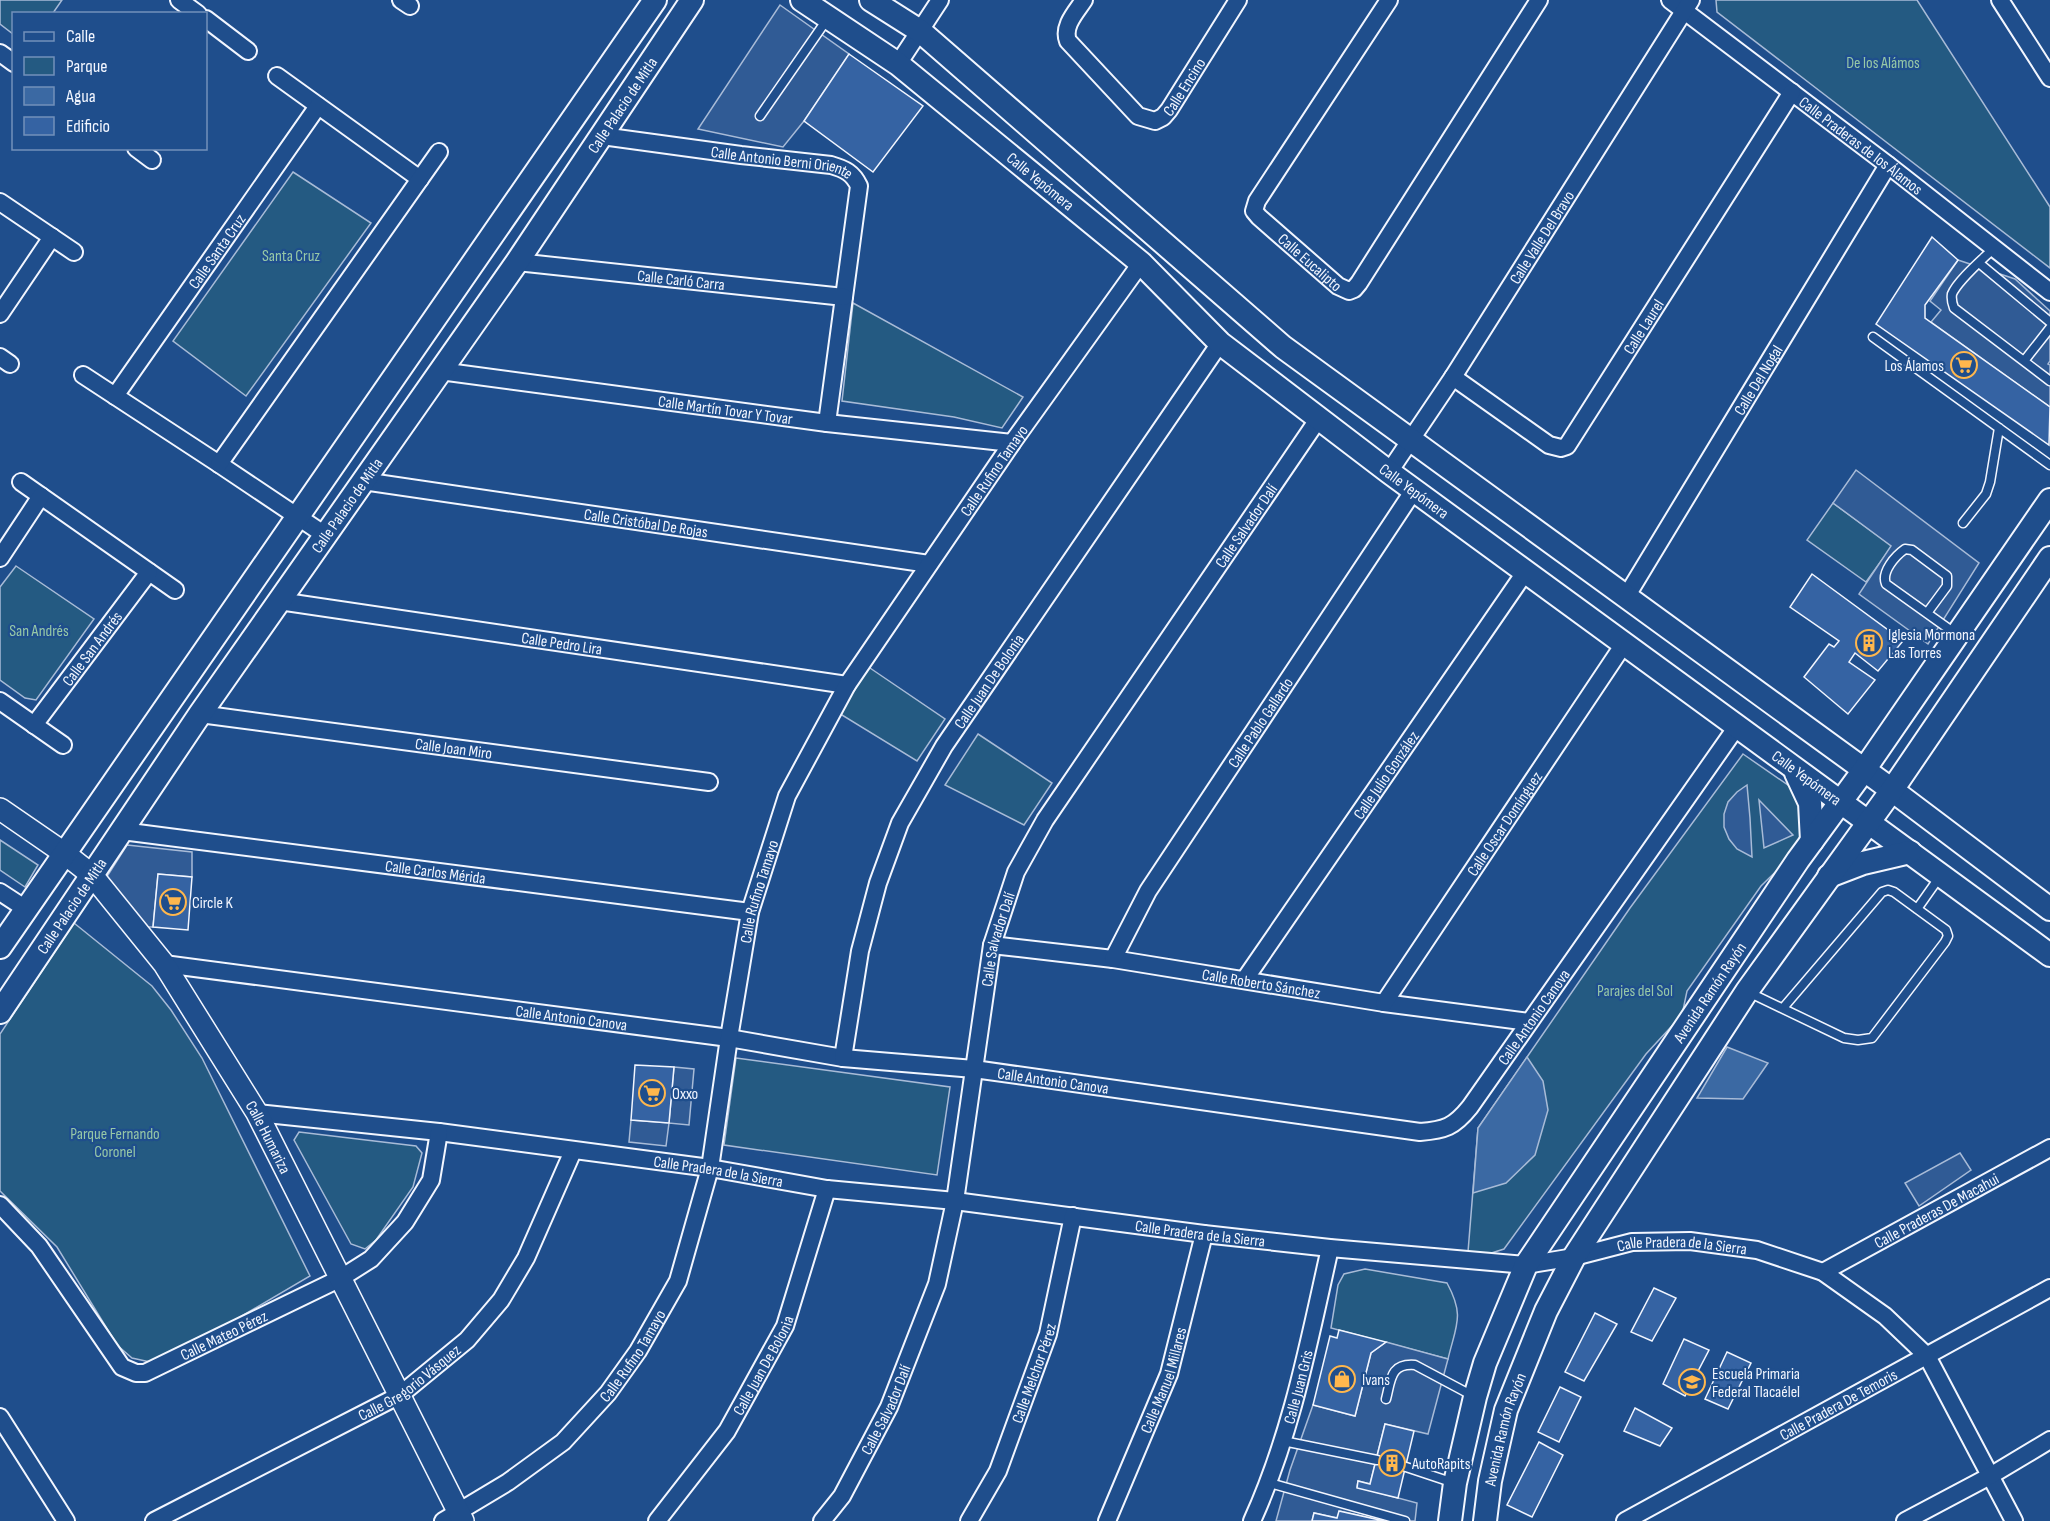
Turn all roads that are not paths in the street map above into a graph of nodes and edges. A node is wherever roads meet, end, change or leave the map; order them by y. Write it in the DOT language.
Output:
graph roads {
  1 [pos="179,0"];
  2 [pos="655,0"];
  3 [pos="692,0"];
  4 [pos="802,0"];
  5 [pos="871,0"];
  6 [pos="940,0"];
  7 [pos="1084,0"];
  8 [pos="1238,0"];
  9 [pos="1389,0"];
  10 [pos="1539,0"];
  11 [pos="1670,0"];
  12 [pos="2000,0"];
  13 [pos="1688,5"];
  14 [pos="195,12"];
  15 [pos="828,18"];
  16 [pos="207,21"];
  17 [pos="920,31"];
  18 [pos="248,51"];
  19 [pos="898,64"];
  20 [pos="277,76"];
  21 [pos="2050,78"];
  22 [pos="1792,92"];
  23 [pos="318,106"];
  24 [pos="759,116"];
  25 [pos="602,136"];
  26 [pos="139,150"];
  27 [pos="439,152"];
  28 [pos="152,160"];
  29 [pos="1888,165"];
  30 [pos="420,179"];
  31 [pos="0,202"];
  32 [pos="52,237"];
  33 [pos="1994,248"];
  34 [pos="74,252"];
  35 [pos="517,261"];
  36 [pos="1141,263"];
  37 [pos="1979,264"];
  38 [pos="2050,292"];
  39 [pos="844,297"];
  40 [pos="0,314"];
  41 [pos="2050,322"];
  42 [pos="2050,328"];
  43 [pos="1873,337"];
  44 [pos="1220,343"];
  45 [pos="2024,361"];
  46 [pos="440,371"];
  47 [pos="83,375"];
  48 [pos="1453,377"];
  49 [pos="2050,381"];
  50 [pos="114,396"];
  51 [pos="1319,418"];
  52 [pos="826,423"];
  53 [pos="2000,428"];
  54 [pos="1409,440"];
  55 [pos="1012,443"];
  56 [pos="219,464"];
  57 [pos="2050,465"];
  58 [pos="1389,472"];
  59 [pos="363,481"];
  60 [pos="21,482"];
  61 [pos="1414,490"];
  62 [pos="41,496"];
  63 [pos="2050,500"];
  64 [pos="298,517"];
  65 [pos="1963,523"];
  66 [pos="325,536"];
  67 [pos="0,558"];
  68 [pos="2050,558"];
  69 [pos="929,564"];
  70 [pos="1526,571"];
  71 [pos="149,572"];
  72 [pos="175,590"];
  73 [pos="1626,597"];
  74 [pos="279,601"];
  75 [pos="1927,613"];
  76 [pos="1956,634"];
  77 [pos="1624,644"];
  78 [pos="848,685"];
  79 [pos="0,701"];
  80 [pos="200,714"];
  81 [pos="34,725"];
  82 [pos="1738,725"];
  83 [pos="63,745"];
  84 [pos="1793,769"];
  85 [pos="1864,770"];
  86 [pos="709,782"];
  87 [pos="1892,790"];
  88 [pos="1840,802"];
  89 [pos="0,809"];
  90 [pos="1868,822"];
  91 [pos="122,831"];
  92 [pos="1812,841"];
  93 [pos="1910,852"];
  94 [pos="64,853"];
  95 [pos="92,875"];
  96 [pos="1941,875"];
  97 [pos="1829,876"];
  98 [pos="0,892"];
  99 [pos="26,909"];
  100 [pos="1917,909"];
  101 [pos="2050,909"];
  102 [pos="750,912"];
  103 [pos="992,945"];
  104 [pos="0,947"];
  105 [pos="2050,955"];
  106 [pos="1113,959"];
  107 [pos="164,964"];
  108 [pos="1245,980"];
  109 [pos="1747,991"];
  110 [pos="1384,1003"];
  111 [pos="1783,1008"];
  112 [pos="0,1012"];
  113 [pos="1529,1022"];
  114 [pos="729,1038"];
  115 [pos="843,1058"];
  116 [pos="974,1069"];
  117 [pos="257,1113"];
  118 [pos="439,1132"];
  119 [pos="2050,1148"];
  120 [pos="573,1150"];
  121 [pos="710,1168"];
  122 [pos="827,1189"];
  123 [pos="955,1201"];
  124 [pos="0,1205"];
  125 [pos="1072,1216"];
  126 [pos="1204,1234"];
  127 [pos="1330,1248"];
  128 [pos="1574,1257"];
  129 [pos="1526,1265"];
  130 [pos="1823,1272"];
  131 [pos="341,1278"];
  132 [pos="2050,1288"];
  133 [pos="1927,1356"];
  134 [pos="400,1395"];
  135 [pos="1475,1397"];
  136 [pos="1386,1399"];
  137 [pos="0,1417"];
  138 [pos="2050,1440"];
  139 [pos="1283,1441"];
  140 [pos="1377,1460"];
  141 [pos="1406,1467"];
  142 [pos="1990,1476"];
  143 [pos="1270,1483"];
  144 [pos="1455,1483"];
  145 [pos="455,1518"];
  146 [pos="66,1521"];
  147 [pos="154,1521"];
  148 [pos="657,1521"];
  149 [pos="822,1521"];
  150 [pos="969,1521"];
  151 [pos="1107,1521"];
  152 [pos="1252,1521"];
  153 [pos="1405,1521"];
  154 [pos="1449,1521"];
  155 [pos="1485,1521"];
  156 [pos="1626,1521"];
  157 [pos="1905,1521"];
  158 [pos="2014,1521"];
  1 -- 14 [label="street"];
  2 -- 64 [label="main road, Calle Palacio de Mitla"];
  3 -- 25 [label="main road, Calle Palacio de Mitla"];
  4 -- 15 [label="main road, Calle Yepómera"];
  5 -- 17 [label="main road, Calle Yepómera"];
  6 -- 17 [label="street"];
  7 -- 8 [label="street, Calle Encino"];
  9 -- 10 [label="street, Calle Eucalipto"];
  11 -- 13 [label="street, Calle Praderas de los Álamos"];
  12 -- 21 [label="street"];
  13 -- 22 [label="street, Calle Praderas de los Álamos"];
  13 -- 48 [label="street, Calle Valle Del Bravo"];
  15 -- 19 [label="main road, Calle Yepómera"];
  15 -- 24 [label="lane"];
  16 -- 18 [label="street"];
  17 -- 19 [label="street"];
  17 -- 54 [label="main road, Calle Yepómera"];
  19 -- 36 [label="main road, Calle Yepómera"];
  20 -- 23 [label="street"];
  22 -- 29 [label="street, Calle Praderas de los Álamos"];
  22 -- 48 [label="street, Calle Laurel"];
  23 -- 30 [label="street"];
  23 -- 50 [label="street, Calle Santa Cruz"];
  25 -- 35 [label="main road, Calle Palacio de Mitla"];
  25 -- 39 [label="street, Calle Antonio Berni Oriente"];
  26 -- 28 [label="street"];
  27 -- 30 [label="street"];
  29 -- 33 [label="street, Calle Praderas de los Álamos"];
  29 -- 73 [label="street, Calle Del Nogal"];
  30 -- 56 [label="street"];
  31 -- 32 [label="street"];
  32 -- 34 [label="street"];
  32 -- 40 [label="street"];
  33 -- 37 [label="lane"];
  33 -- 38 [label="street, Calle Praderas de los Álamos"];
  35 -- 39 [label="street, Calle Carló Carra"];
  35 -- 46 [label="main road, Calle Palacio de Mitla"];
  36 -- 44 [label="main road, Calle Yepómera"];
  36 -- 55 [label="street, Calle Rufino Tamayo"];
  37 -- 41 [label="lane"];
  37 -- 45 [label="lane"];
  39 -- 52 [label="street, Calle Antonio Berni Oriente"];
  42 -- 45 [label="lane"];
  43 -- 53 [label="lane"];
  44 -- 51 [label="main road, Calle Yepómera"];
  44 -- 115 [label="street, Calle Juan De Bolonia"];
  45 -- 49 [label="lane"];
  46 -- 52 [label="street, Calle Martín Tovar Y Tovar"];
  46 -- 59 [label="main road, Calle Palacio de Mitla"];
  47 -- 50 [label="street"];
  48 -- 54 [label="street, Calle Valle Del Bravo"];
  50 -- 56 [label="street"];
  51 -- 58 [label="main road, Calle Yepómera"];
  51 -- 103 [label="street, Calle Salvador Dalí"];
  52 -- 55 [label="street, Calle Martín Tovar Y Tovar"];
  53 -- 57 [label="lane"];
  53 -- 65 [label="lane"];
  54 -- 58 [label="street, Calle Valle Del Bravo"];
  54 -- 73 [label="main road, Calle Yepómera"];
  55 -- 69 [label="street, Calle Rufino Tamayo"];
  56 -- 64 [label="street"];
  58 -- 61 [label="main road, Calle Yepómera"];
  59 -- 66 [label="main road, Calle Palacio de Mitla"];
  59 -- 69 [label="street, Calle Cristóbal De Rojas"];
  60 -- 62 [label="street"];
  61 -- 70 [label="main road, Calle Yepómera"];
  61 -- 106 [label="street, Calle Pablo Gallardo"];
  62 -- 67 [label="street"];
  62 -- 71 [label="street"];
  63 -- 76 [label="main road, Avenida Ramón Rayón"];
  64 -- 66 [label="street"];
  64 -- 94 [label="main road, Calle Palacio de Mitla"];
  66 -- 74 [label="main road, Calle Palacio de Mitla"];
  68 -- 87 [label="main road, Avenida Ramón Rayón"];
  69 -- 78 [label="street, Calle Rufino Tamayo"];
  70 -- 77 [label="main road, Calle Yepómera"];
  70 -- 108 [label="street, Calle Julio González"];
  71 -- 72 [label="street"];
  71 -- 81 [label="street, Calle San Andrés"];
  73 -- 85 [label="main road, Calle Yepómera"];
  74 -- 78 [label="street, Calle Pedro Lira"];
  74 -- 80 [label="main road, Calle Palacio de Mitla"];
  75 -- 75 [label="lane"];
  75 -- 76 [label="lane"];
  76 -- 85 [label="main road, Avenida Ramón Rayón"];
  77 -- 82 [label="main road, Calle Yepómera"];
  77 -- 110 [label="street, Calle Oscar Domínguez"];
  78 -- 102 [label="street, Calle Rufino Tamayo"];
  79 -- 81 [label="street"];
  80 -- 86 [label="street, Calle Joan Miro"];
  80 -- 91 [label="main road, Calle Palacio de Mitla"];
  81 -- 83 [label="street"];
  82 -- 84 [label="main road, Calle Yepómera"];
  82 -- 113 [label="street, Calle Antonio Canova"];
  84 -- 88 [label="main road, Calle Yepómera"];
  84 -- 92 [label="main road"];
  85 -- 87 [label="main road, Calle Yepómera"];
  85 -- 88 [label="main road, Avenida Ramón Rayón"];
  87 -- 90 [label="main road, Avenida Ramón Rayón"];
  87 -- 101 [label="main road, Calle Yepómera"];
  88 -- 90 [label="main road, Calle Yepómera"];
  88 -- 92 [label="main road, Avenida Ramón Rayón"];
  89 -- 94 [label="street, Calle Humariza"];
  90 -- 93 [label="main road, Calle Yepómera"];
  90 -- 97 [label="main road, Avenida Ramón Rayón"];
  91 -- 95 [label="main road, Calle Palacio de Mitla"];
  91 -- 102 [label="street, Calle Carlos Mérida"];
  92 -- 129 [label="main road, Avenida Ramón Rayón"];
  93 -- 96 [label="main road, Calle Yepómera"];
  93 -- 97 [label="main road"];
  94 -- 95 [label="street, Calle Humariza"];
  94 -- 99 [label="main road, Calle Palacio de Mitla"];
  95 -- 107 [label="street, Calle Humariza"];
  95 -- 112 [label="main road, Calle Palacio de Mitla"];
  96 -- 100 [label="lane"];
  96 -- 105 [label="main road, Calle Yepómera"];
  97 -- 109 [label="main road, Avenida Ramón Rayón"];
  98 -- 99 [label="street"];
  99 -- 104 [label="main road, Calle Palacio de Mitla"];
  100 -- 111 [label="lane"];
  100 -- 111 [label="lane"];
  102 -- 114 [label="street, Calle Rufino Tamayo"];
  103 -- 106 [label="street, Calle Roberto Sánchez"];
  103 -- 116 [label="street, Calle Salvador Dalí"];
  106 -- 108 [label="street, Calle Roberto Sánchez"];
  107 -- 114 [label="street, Calle Antonio Canova"];
  107 -- 117 [label="street, Calle Humariza"];
  108 -- 110 [label="street, Calle Roberto Sánchez"];
  109 -- 111 [label="lane"];
  109 -- 128 [label="main road, Avenida Ramón Rayón"];
  110 -- 113 [label="street, Calle Roberto Sánchez"];
  113 -- 116 [label="street, Calle Antonio Canova"];
  114 -- 115 [label="street, Calle Antonio Canova"];
  114 -- 121 [label="street, Calle Rufino Tamayo"];
  115 -- 116 [label="street, Calle Antonio Canova"];
  116 -- 123 [label="street, Calle Salvador Dalí"];
  117 -- 118 [label="street, Calle Pradera de la Sierra"];
  117 -- 131 [label="street, Calle Humariza"];
  118 -- 120 [label="street, Calle Pradera de la Sierra"];
  118 -- 131 [label="street, Calle Mateo Pérez"];
  119 -- 130 [label="street, Calle Praderas De Macahui"];
  120 -- 121 [label="street, Calle Pradera de la Sierra"];
  120 -- 134 [label="street, Calle Gregorio Vásquez"];
  121 -- 122 [label="street, Calle Pradera de la Sierra"];
  121 -- 145 [label="street, Calle Rufino Tamayo"];
  122 -- 123 [label="street, Calle Pradera de la Sierra"];
  122 -- 148 [label="street, Calle Juan De Bolonia"];
  123 -- 125 [label="street, Calle Pradera de la Sierra"];
  123 -- 149 [label="street, Calle Salvador Dalí"];
  124 -- 131 [label="street, Calle Mateo Pérez"];
  125 -- 126 [label="street, Calle Pradera de la Sierra"];
  125 -- 150 [label="street, Calle Melchor Pérez"];
  126 -- 127 [label="street, Calle Pradera de la Sierra"];
  126 -- 151 [label="street, Calle Manuel Millares"];
  127 -- 129 [label="street, Calle Pradera de la Sierra"];
  127 -- 139 [label="street, Calle Juan Gris"];
  128 -- 129 [label="street, Calle Pradera de la Sierra"];
  128 -- 130 [label="street, Calle Pradera de la Sierra"];
  128 -- 155 [label="main road, Avenida Ramón Rayón"];
  129 -- 135 [label="main road, Avenida Ramón Rayón"];
  130 -- 133 [label="street, Calle Pradera de la Sierra"];
  131 -- 134 [label="street, Calle Humariza"];
  132 -- 133 [label="street, Calle Pradera De Temoris"];
  133 -- 142 [label="street, Calle Pradera de la Sierra"];
  133 -- 156 [label="street, Calle Pradera De Temoris"];
  134 -- 145 [label="street, Calle Humariza"];
  134 -- 147 [label="street, Calle Gregorio Vásquez"];
  135 -- 136 [label="lane"];
  135 -- 144 [label="main road, Avenida Ramón Rayón"];
  137 -- 146 [label="street"];
  138 -- 142 [label="street"];
  139 -- 140 [label="lane"];
  139 -- 143 [label="street, Calle Juan Gris"];
  141 -- 144 [label="lane"];
  142 -- 157 [label="street"];
  142 -- 158 [label="street, Calle Pradera de la Sierra"];
  143 -- 152 [label="street, Calle Juan Gris"];
  143 -- 153 [label="lane"];
  144 -- 154 [label="main road, Avenida Ramón Rayón"];
}
